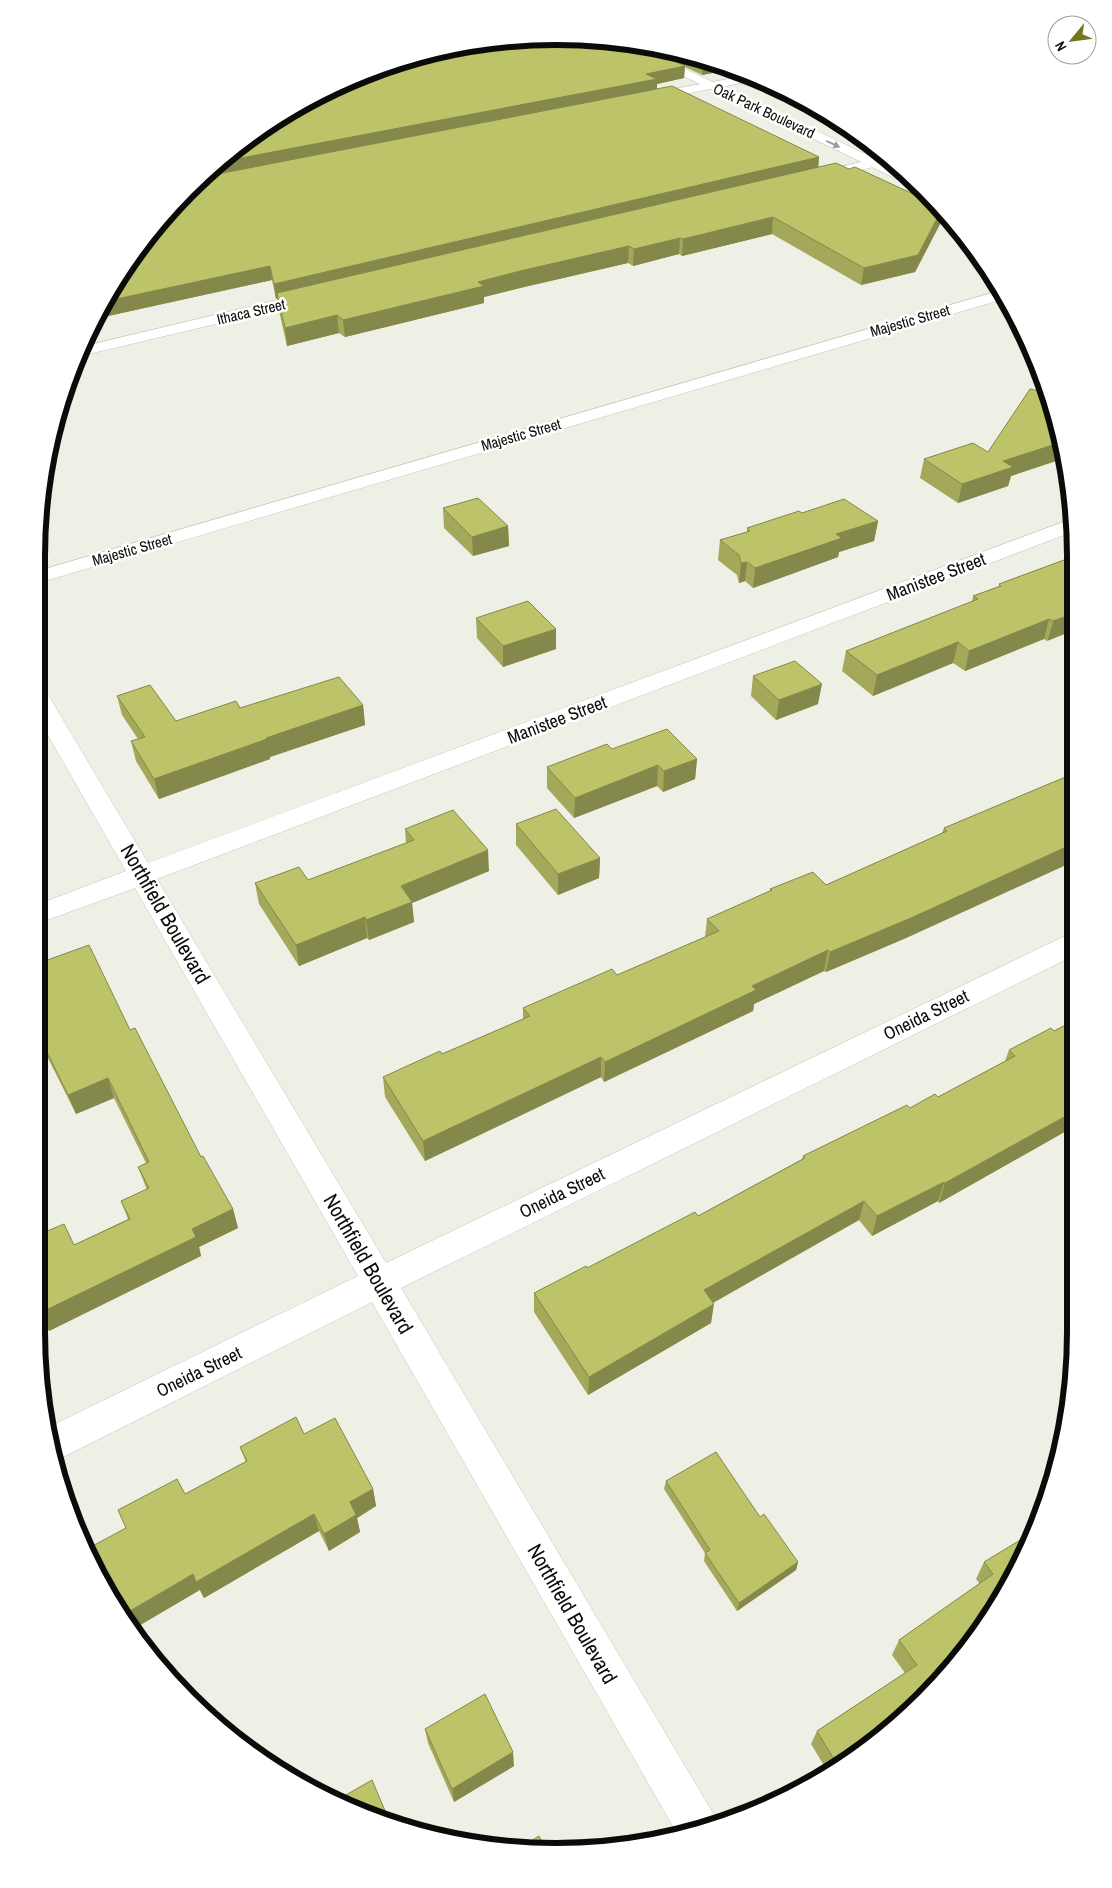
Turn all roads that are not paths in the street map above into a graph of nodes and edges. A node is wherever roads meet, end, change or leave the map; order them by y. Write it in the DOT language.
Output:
graph roads {
  1 [pos="640,52"];
  2 [pos="687,62"];
  3 [pos="741,80"];
  4 [pos="730,82"];
  5 [pos="710,86"];
  6 [pos="628,102"];
  7 [pos="848,137"];
  8 [pos="880,162"];
  9 [pos="802,180"];
  10 [pos="332,292"];
  11 [pos="996,296"];
  12 [pos="88,350"];
  13 [pos="1066,527"];
  14 [pos="45,575"];
  15 [pos="45,710"];
  16 [pos="143,875"];
  17 [pos="45,912"];
  18 [pos="1067,947"];
  19 [pos="378,1283"];
  20 [pos="57,1442"];
  21 [pos="695,1824"];
  1 -- 5 [label="street, Oak Park Boulevard"];
  2 -- 4 [label="street, Oak Park Boulevard"];
  3 -- 4 [label="street"];
  4 -- 5 [label="street"];
  4 -- 7 [label="street, Oak Park Boulevard"];
  5 -- 6 [label="street"];
  5 -- 8 [label="street, Oak Park Boulevard, one-way"];
  8 -- 9 [label="street"];
  10 -- 12 [label="street, Ithaca Street"];
  11 -- 14 [label="street, Majestic Street"];
  13 -- 16 [label="street, Manistee Street"];
  15 -- 16 [label="street, Northfield Boulevard"];
  16 -- 17 [label="street, Manistee Street"];
  16 -- 19 [label="street, Northfield Boulevard"];
  18 -- 19 [label="street, Oneida Street"];
  19 -- 20 [label="street, Oneida Street"];
  19 -- 21 [label="street, Northfield Boulevard"];
}
